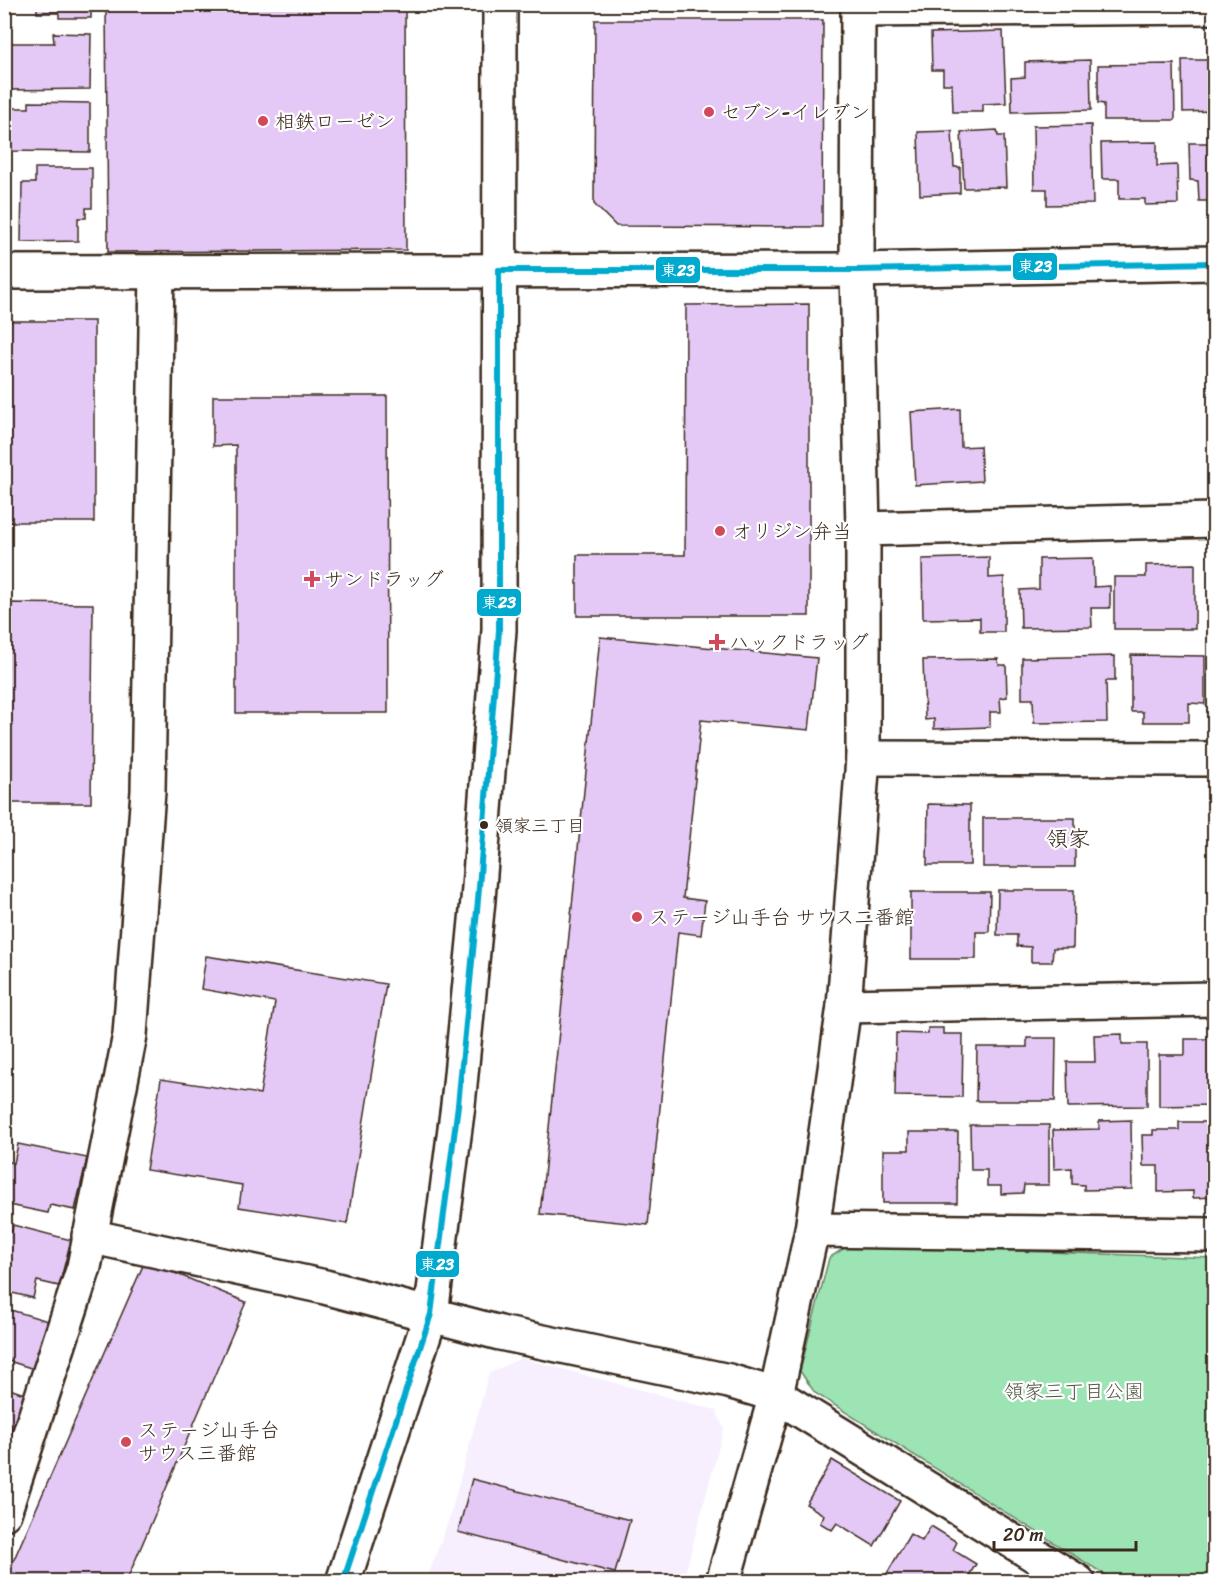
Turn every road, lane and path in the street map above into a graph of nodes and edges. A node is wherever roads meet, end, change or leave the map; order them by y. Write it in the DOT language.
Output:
graph roads {
  1 [pos="500,4"];
  2 [pos="858,7"];
  3 [pos="1215,8"];
  4 [pos="1215,263"];
  5 [pos="499,270"];
  6 [pos="857,270"];
  7 [pos="157,272"];
  8 [pos="4,273"];
  9 [pos="1215,520"];
  10 [pos="863,530"];
  11 [pos="863,758"];
  12 [pos="1215,759"];
  13 [pos="1215,999"];
  14 [pos="844,1006"];
  15 [pos="812,1230"];
  16 [pos="1215,1235"];
  17 [pos="89,1236"];
  18 [pos="431,1314"];
  19 [pos="776,1395"];
  20 [pos="4,1513"];
  21 [pos="343,1581"];
  22 [pos="723,1581"];
  23 [pos="1078,1581"];
  1 -- 5 [label="street"];
  2 -- 3 [label="street"];
  2 -- 6 [label="street"];
  4 -- 6 [label="street"];
  5 -- 6 [label="street"];
  5 -- 7 [label="street"];
  5 -- 18 [label="street"];
  6 -- 10 [label="street"];
  7 -- 8 [label="street"];
  7 -- 17 [label="street"];
  9 -- 10 [label="street"];
  10 -- 11 [label="street"];
  11 -- 12 [label="street"];
  11 -- 14 [label="street"];
  13 -- 14 [label="street"];
  14 -- 15 [label="street"];
  15 -- 16 [label="street"];
  15 -- 19 [label="street"];
  17 -- 18 [label="street"];
  17 -- 20 [label="street"];
  18 -- 19 [label="street"];
  18 -- 21 [label="street"];
  19 -- 22 [label="street"];
  19 -- 23 [label="street"];
}
